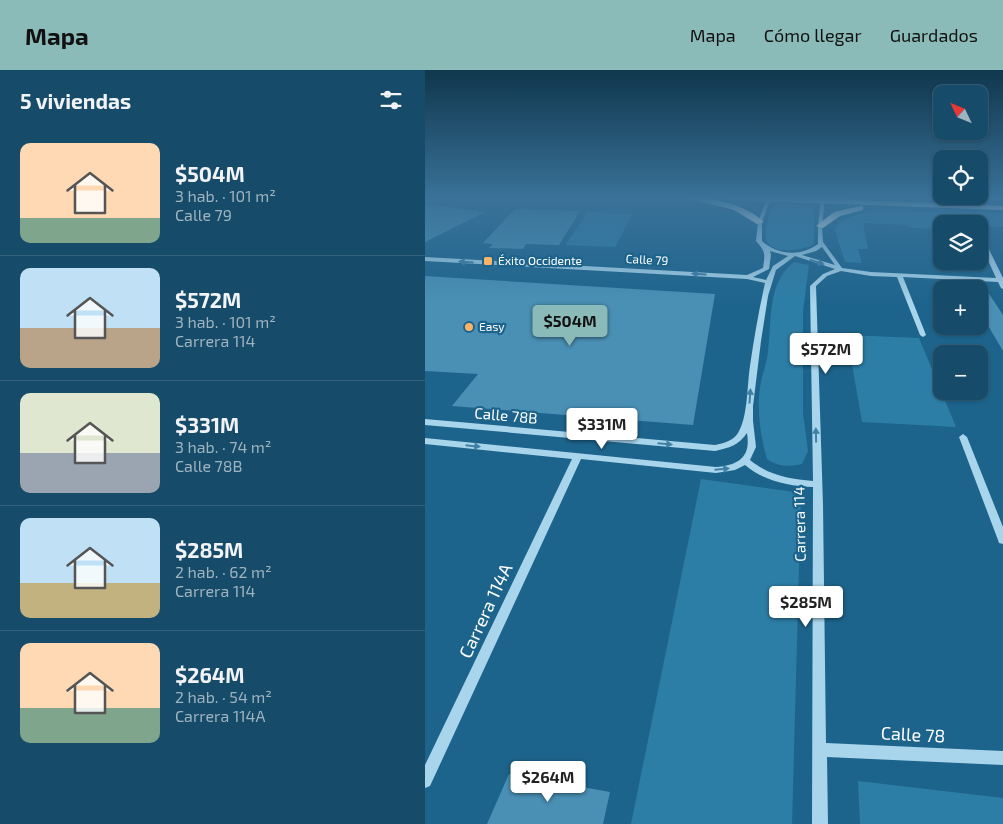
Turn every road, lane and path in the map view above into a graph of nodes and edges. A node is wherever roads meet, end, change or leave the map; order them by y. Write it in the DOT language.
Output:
graph roads {
  1 [pos="759,233"];
  2 [pos="820,233"];
  3 [pos="821,242"];
  4 [pos="767,248"];
  5 [pos="988,253"];
  6 [pos="794,254"];
  7 [pos="425,259"];
  8 [pos="841,269"];
  9 [pos="899,275"];
  10 [pos="747,276"];
  11 [pos="1001,280"];
  12 [pos="769,282"];
  13 [pos="1003,287"];
  14 [pos="923,335"];
  15 [pos="749,418"];
  16 [pos="425,422"];
  17 [pos="963,437"];
  18 [pos="425,440"];
  19 [pos="578,456"];
  20 [pos="745,460"];
  21 [pos="817,484"];
  22 [pos="1003,540"];
  23 [pos="820,750"];
  24 [pos="1003,758"];
  25 [pos="425,781"];
  26 [pos="820,824"];
  1 -- 4 [label="street"];
  2 -- 3 [label="street"];
  3 -- 6 [label="street"];
  3 -- 8 [label="street"];
  4 -- 6 [label="street"];
  4 -- 10 [label="street"];
  5 -- 11 [label="street"];
  6 -- 8 [label="street, one-way"];
  6 -- 12 [label="street"];
  10 -- 7 [label="street, Calle 79, one-way"];
  8 -- 9 [label="street"];
  21 -- 8 [label="street, Carrera 114, one-way"];
  9 -- 11 [label="street"];
  9 -- 14 [label="street"];
  10 -- 12 [label="street, Calle 79"];
  11 -- 13 [label="street"];
  15 -- 12 [label="street, one-way"];
  16 -- 15 [label="street, Calle 78B, one-way"];
  15 -- 20 [label="street"];
  17 -- 22 [label="street"];
  18 -- 19 [label="street, one-way"];
  19 -- 20 [label="street, one-way"];
  19 -- 25 [label="street, Carrera 114A"];
  20 -- 21 [label="street"];
  21 -- 23 [label="street, Carrera 114"];
  23 -- 24 [label="street, Calle 78"];
  23 -- 26 [label="street, Carrera 114"];
}
